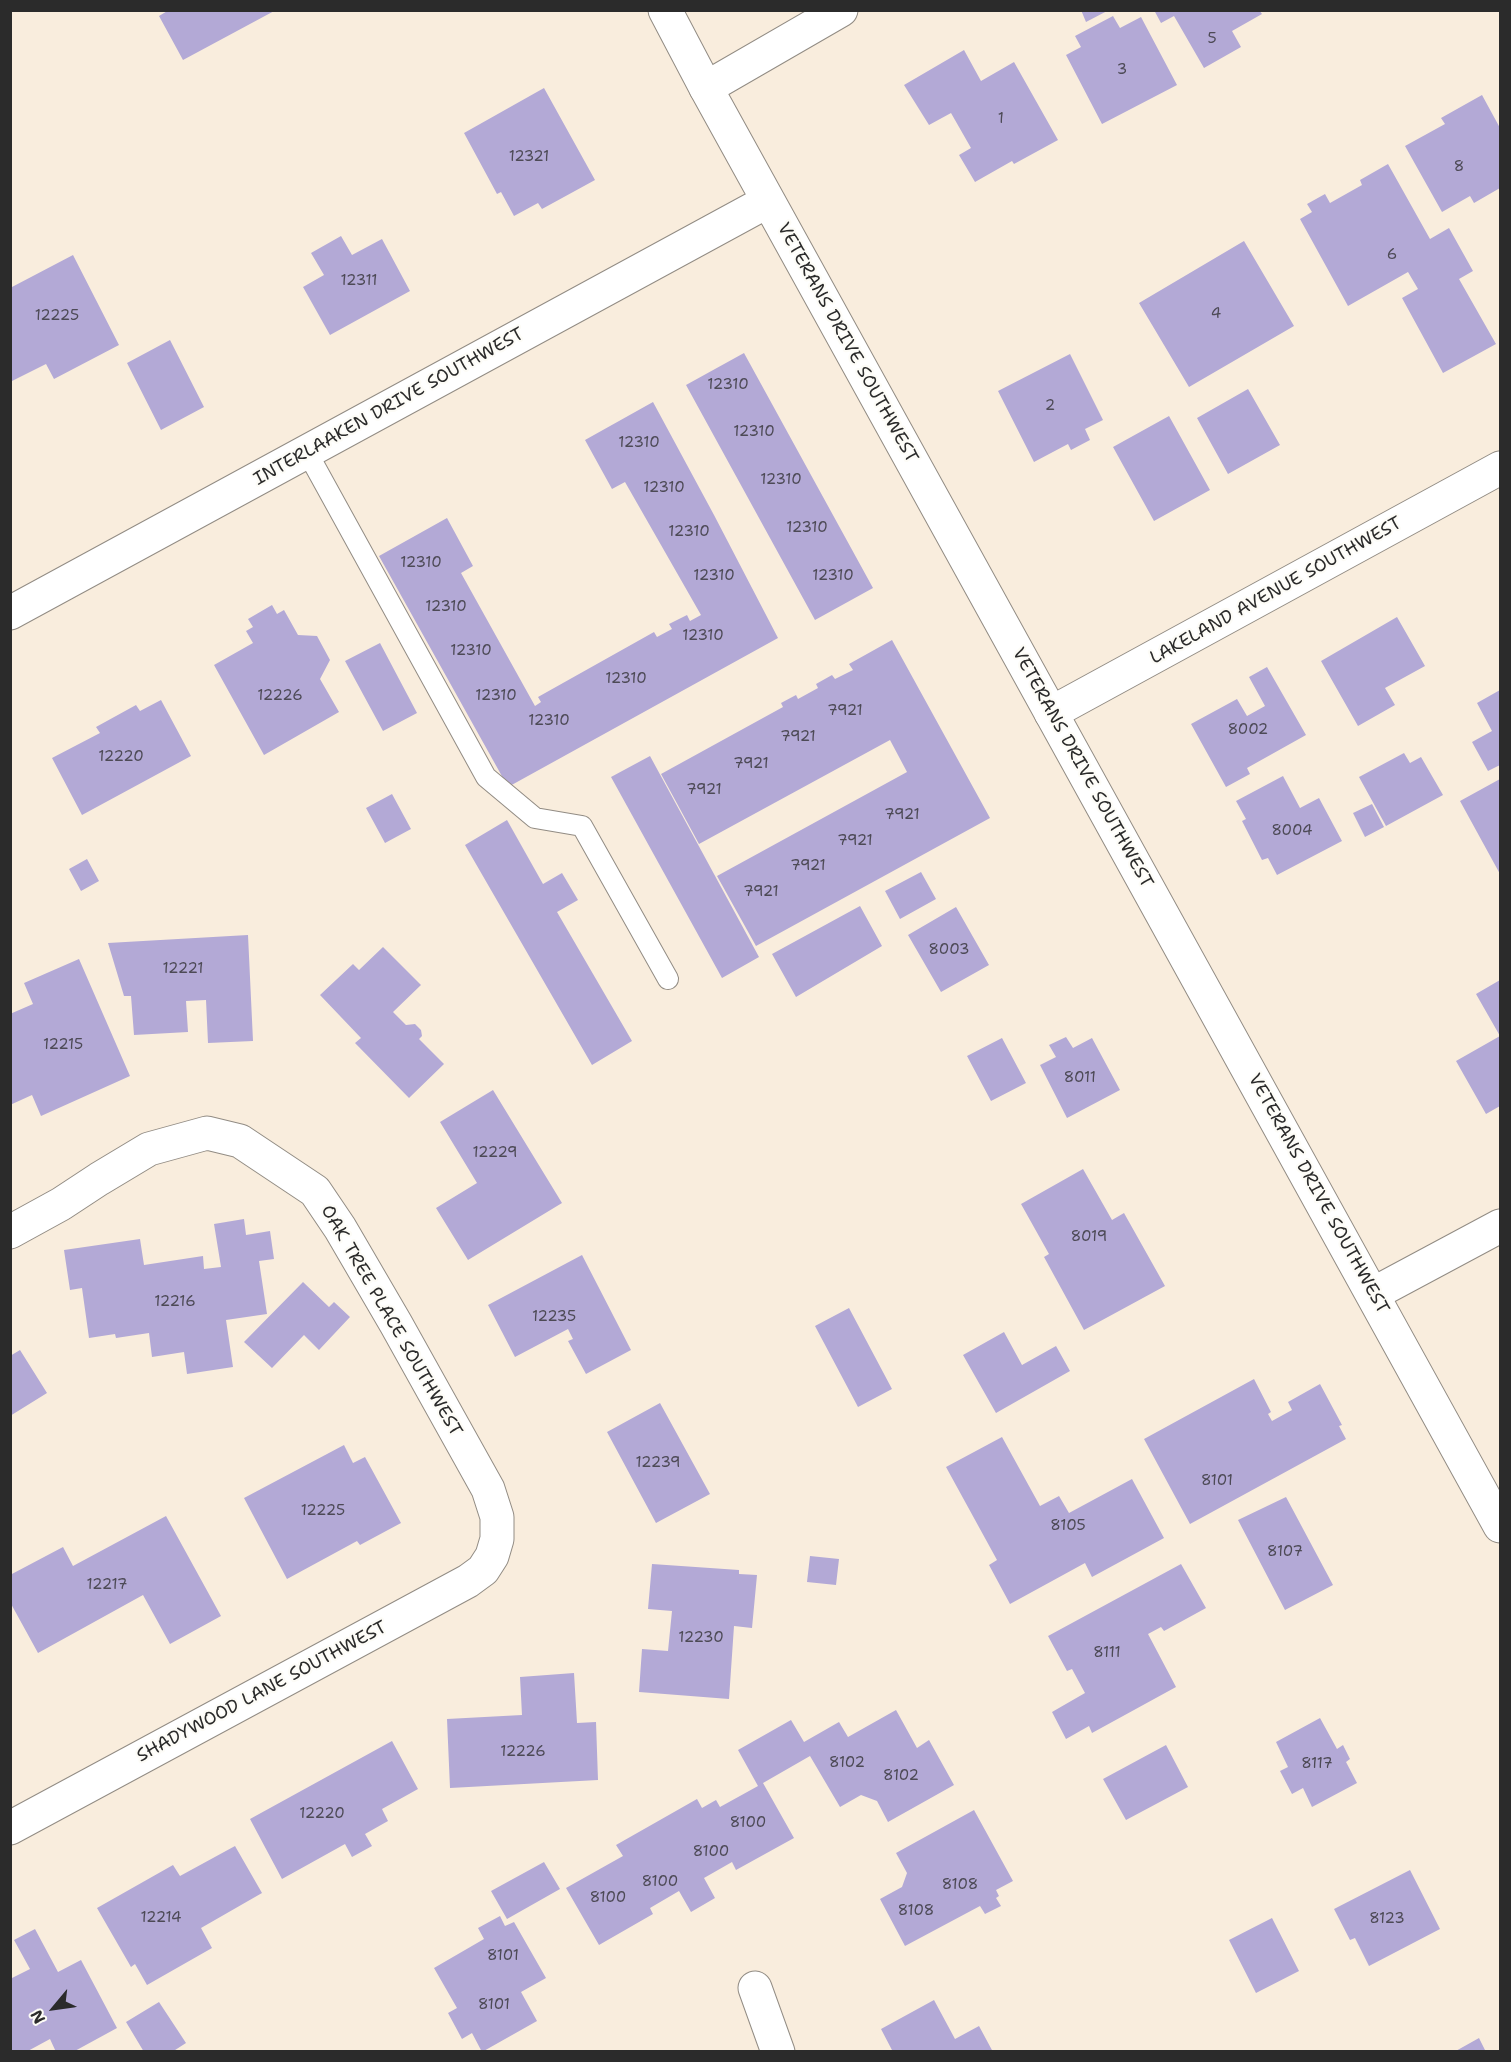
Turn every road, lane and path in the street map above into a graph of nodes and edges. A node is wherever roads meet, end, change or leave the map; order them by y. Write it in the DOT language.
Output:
graph roads {
  1 [pos="665,10"];
  2 [pos="841,10"];
  3 [pos="706,88"];
  4 [pos="768,201"];
  5 [pos="307,452"];
  6 [pos="1500,468"];
  7 [pos="10,613"];
  8 [pos="1051,713"];
  9 [pos="668,979"];
  10 [pos="1500,1226"];
  11 [pos="10,1232"];
  12 [pos="1373,1294"];
  13 [pos="1500,1526"];
  14 [pos="497,1539"];
  15 [pos="10,1828"];
  16 [pos="755,1988"];
  17 [pos="778,2052"];
  1 -- 3 [label="street, VETERANS DRIVE SOUTHWEST"];
  2 -- 3 [label="street"];
  3 -- 4 [label="street, VETERANS DRIVE SOUTHWEST"];
  4 -- 5 [label="street, INTERLAAKEN DRIVE SOUTHWEST"];
  4 -- 8 [label="street, VETERANS DRIVE SOUTHWEST"];
  5 -- 7 [label="street, INTERLAAKEN DRIVE SOUTHWEST"];
  5 -- 9 [label="lane"];
  6 -- 8 [label="street, LAKELAND AVENUE SOUTHWEST"];
  8 -- 12 [label="street, VETERANS DRIVE SOUTHWEST"];
  10 -- 12 [label="street"];
  11 -- 14 [label="street, OAK TREE PLACE SOUTHWEST"];
  12 -- 13 [label="street, VETERANS DRIVE SOUTHWEST"];
  14 -- 15 [label="street, SHADYWOOD LANE SOUTHWEST"];
  16 -- 17 [label="street"];
}
